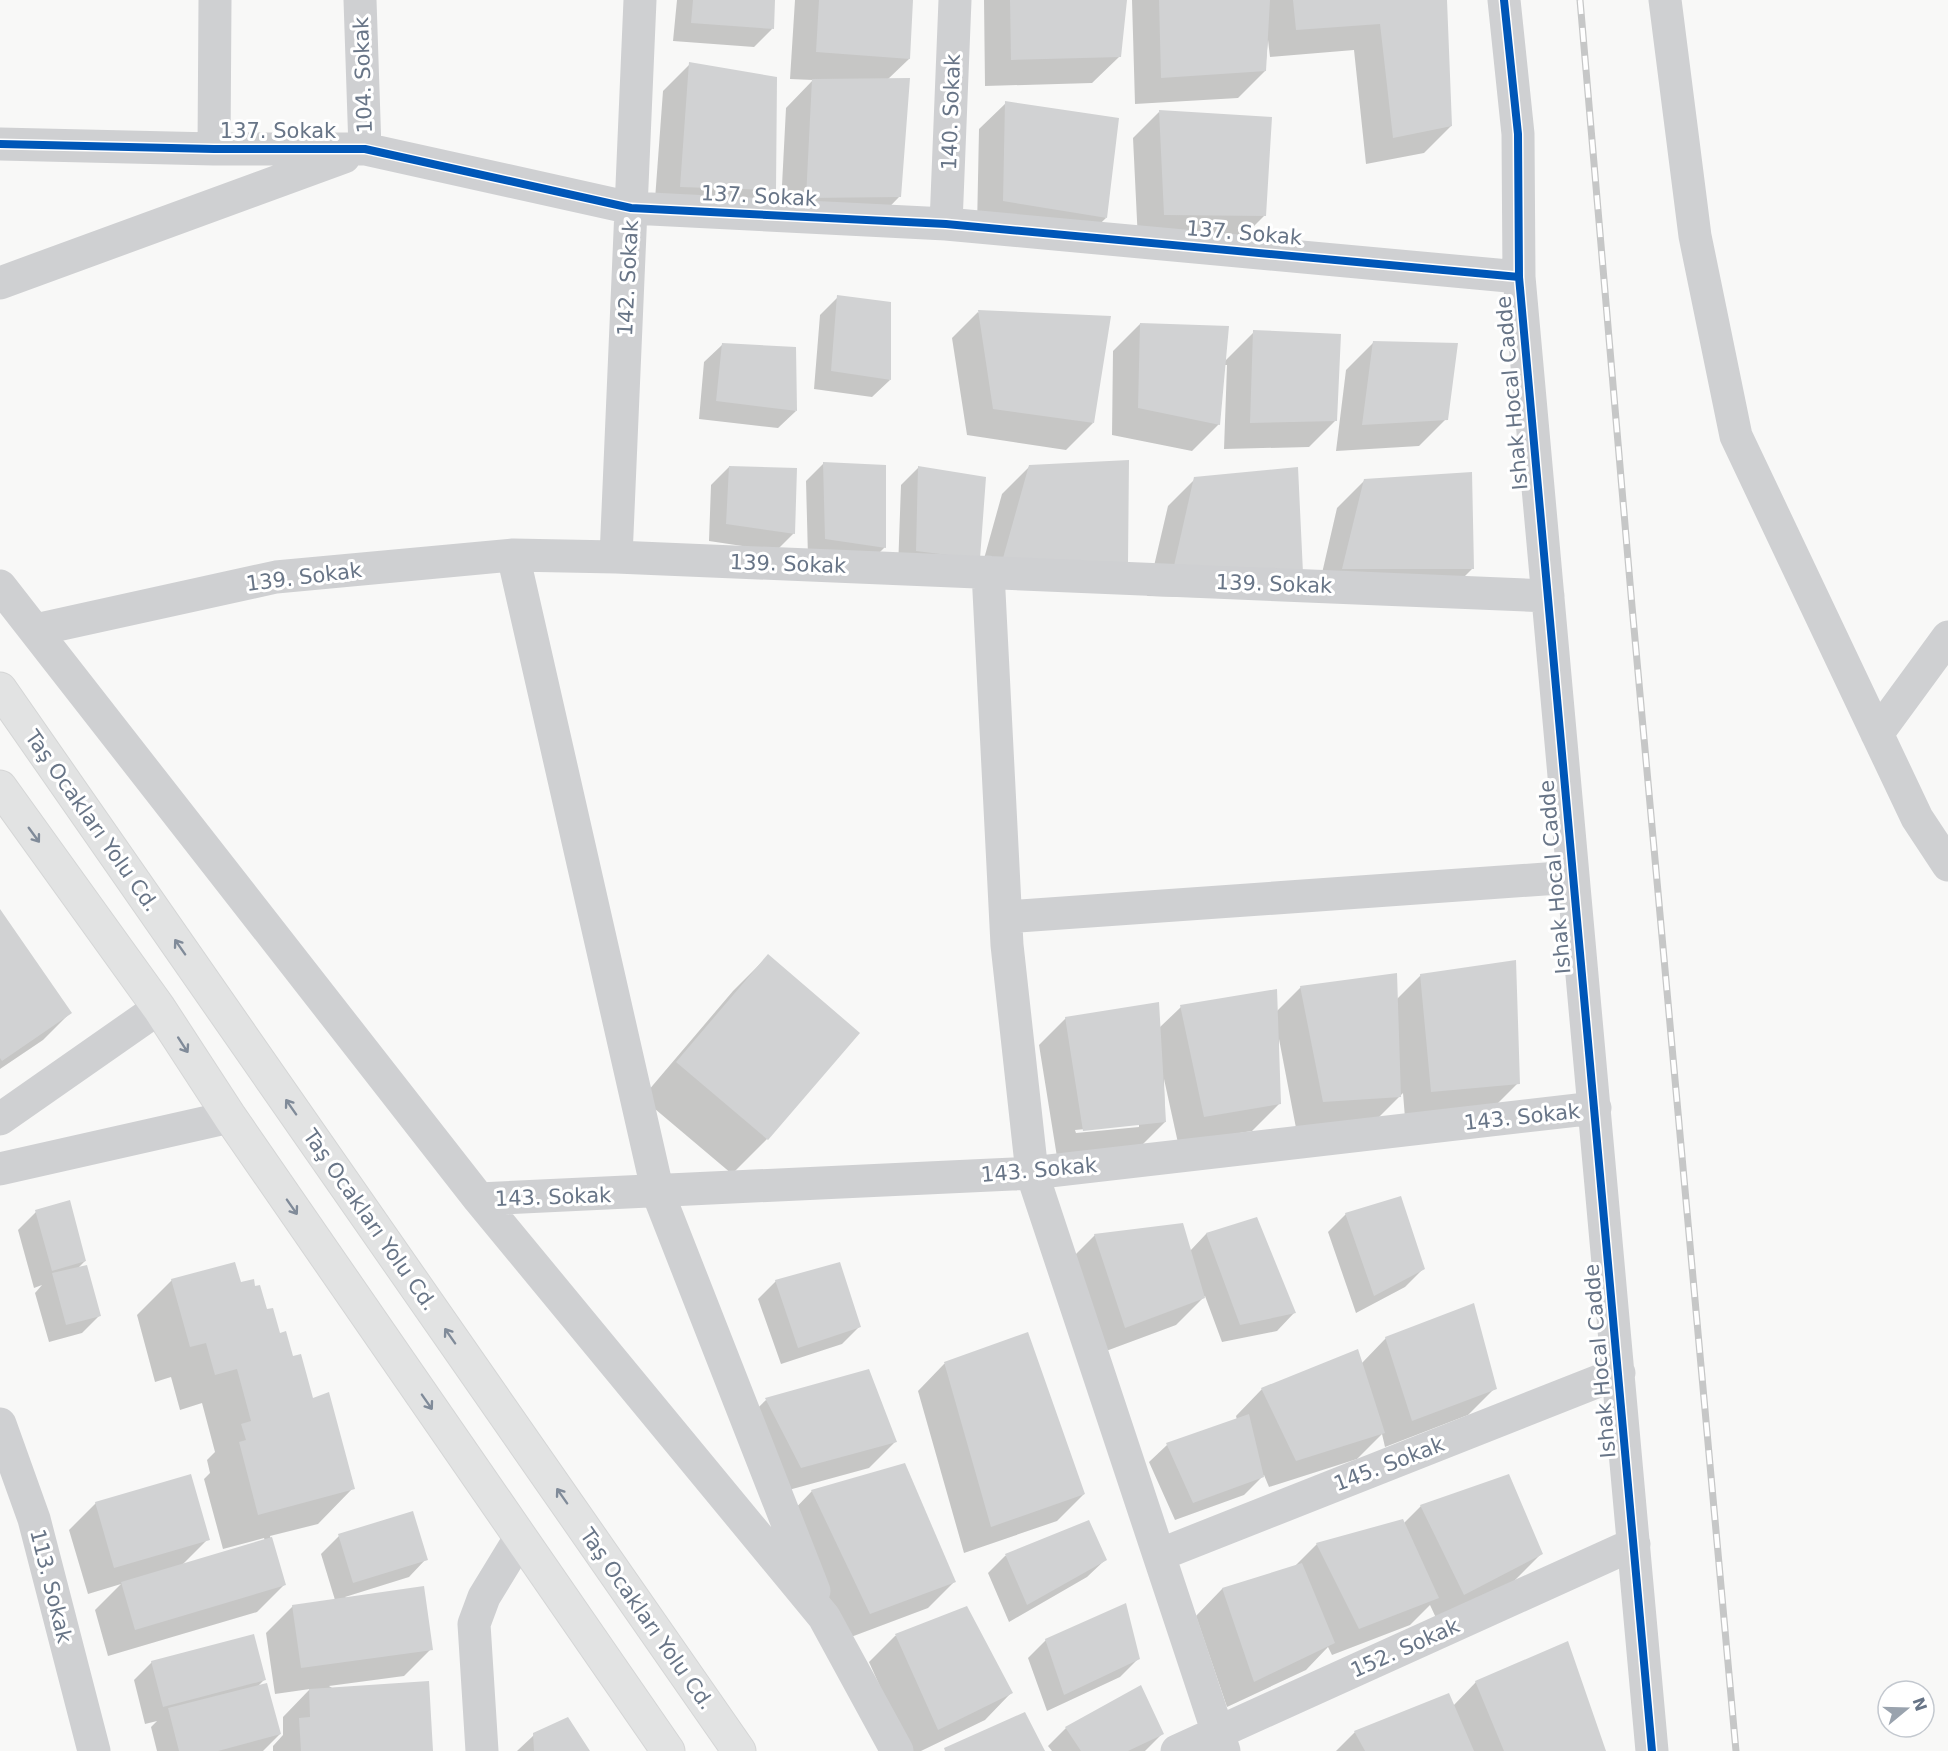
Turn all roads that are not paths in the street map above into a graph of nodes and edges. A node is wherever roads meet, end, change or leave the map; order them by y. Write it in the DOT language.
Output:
graph roads {
  1 [pos="215,0"];
  2 [pos="360,0"];
  3 [pos="640,0"];
  4 [pos="955,0"];
  5 [pos="1504,0"];
  6 [pos="1665,0"];
  7 [pos="0,144"];
  8 [pos="214,149"];
  9 [pos="365,149"];
  10 [pos="631,208"];
  11 [pos="946,224"];
  12 [pos="1519,277"];
  13 [pos="0,283"];
  14 [pos="513,555"];
  15 [pos="616,556"];
  16 [pos="988,572"];
  17 [pos="0,586"];
  18 [pos="1548,596"];
  19 [pos="35,630"];
  20 [pos="1948,637"];
  21 [pos="0,688"];
  22 [pos="1877,734"];
  23 [pos="0,787"];
  24 [pos="1948,865"];
  25 [pos="1573,878"];
  26 [pos="1006,917"];
  27 [pos="159,1008"];
  28 [pos="1595,1108"];
  29 [pos="230,1117"];
  30 [pos="0,1119"];
  31 [pos="0,1169"];
  32 [pos="1032,1173"];
  33 [pos="658,1193"];
  34 [pos="479,1199"];
  35 [pos="1619,1373"];
  36 [pos="0,1424"];
  37 [pos="8,1463"];
  38 [pos="520,1538"];
  39 [pos="1634,1544"];
  40 [pos="1159,1554"];
  41 [pos="824,1617"];
  42 [pos="1221,1742"];
  43 [pos="94,1751"];
  44 [pos="482,1751"];
  45 [pos="668,1751"];
  46 [pos="739,1751"];
  47 [pos="897,1751"];
  48 [pos="1177,1751"];
  49 [pos="1652,1751"];
  1 -- 8 [label="street"];
  2 -- 9 [label="street, 104. Sokak"];
  3 -- 10 [label="street, 142. Sokak"];
  4 -- 11 [label="street, 140. Sokak"];
  5 -- 12 [label="street, Ishak Hocal Cadde"];
  6 -- 22 [label="street"];
  7 -- 8 [label="street, 137. Sokak"];
  8 -- 9 [label="street, 137. Sokak"];
  9 -- 10 [label="street, 137. Sokak"];
  9 -- 13 [label="street"];
  10 -- 11 [label="street, 137. Sokak"];
  10 -- 15 [label="street, 142. Sokak"];
  11 -- 12 [label="street, 137. Sokak"];
  12 -- 18 [label="street, Ishak Hocal Cadde"];
  14 -- 15 [label="street, 139. Sokak"];
  14 -- 19 [label="street, 139. Sokak"];
  14 -- 33 [label="street"];
  15 -- 16 [label="street, 139. Sokak"];
  16 -- 18 [label="street, 139. Sokak"];
  16 -- 26 [label="street"];
  17 -- 19 [label="street"];
  18 -- 25 [label="street, Ishak Hocal Cadde"];
  19 -- 34 [label="street"];
  20 -- 22 [label="street"];
  46 -- 21 [label="main road, Taş Ocakları Yolu Cd., one-way"];
  22 -- 24 [label="street"];
  23 -- 27 [label="main road, one-way"];
  25 -- 26 [label="street"];
  25 -- 28 [label="street, Ishak Hocal Cadde"];
  26 -- 32 [label="street"];
  27 -- 29 [label="main road, one-way"];
  27 -- 30 [label="street"];
  28 -- 32 [label="street, 143. Sokak"];
  28 -- 35 [label="street, Ishak Hocal Cadde"];
  29 -- 31 [label="street"];
  29 -- 38 [label="main road, one-way"];
  32 -- 33 [label="street, 143. Sokak"];
  32 -- 40 [label="street"];
  33 -- 34 [label="street, 143. Sokak"];
  33 -- 41 [label="street"];
  34 -- 41 [label="street"];
  35 -- 39 [label="street, Ishak Hocal Cadde"];
  35 -- 40 [label="street, 145. Sokak"];
  36 -- 37 [label="street, 113. Sokak"];
  37 -- 43 [label="street, 113. Sokak"];
  38 -- 44 [label="street"];
  38 -- 45 [label="main road"];
  39 -- 42 [label="street, 152. Sokak"];
  39 -- 49 [label="street, Ishak Hocal Cadde"];
  40 -- 42 [label="street"];
  41 -- 47 [label="street"];
  42 -- 48 [label="street, 152. Sokak"];
}
